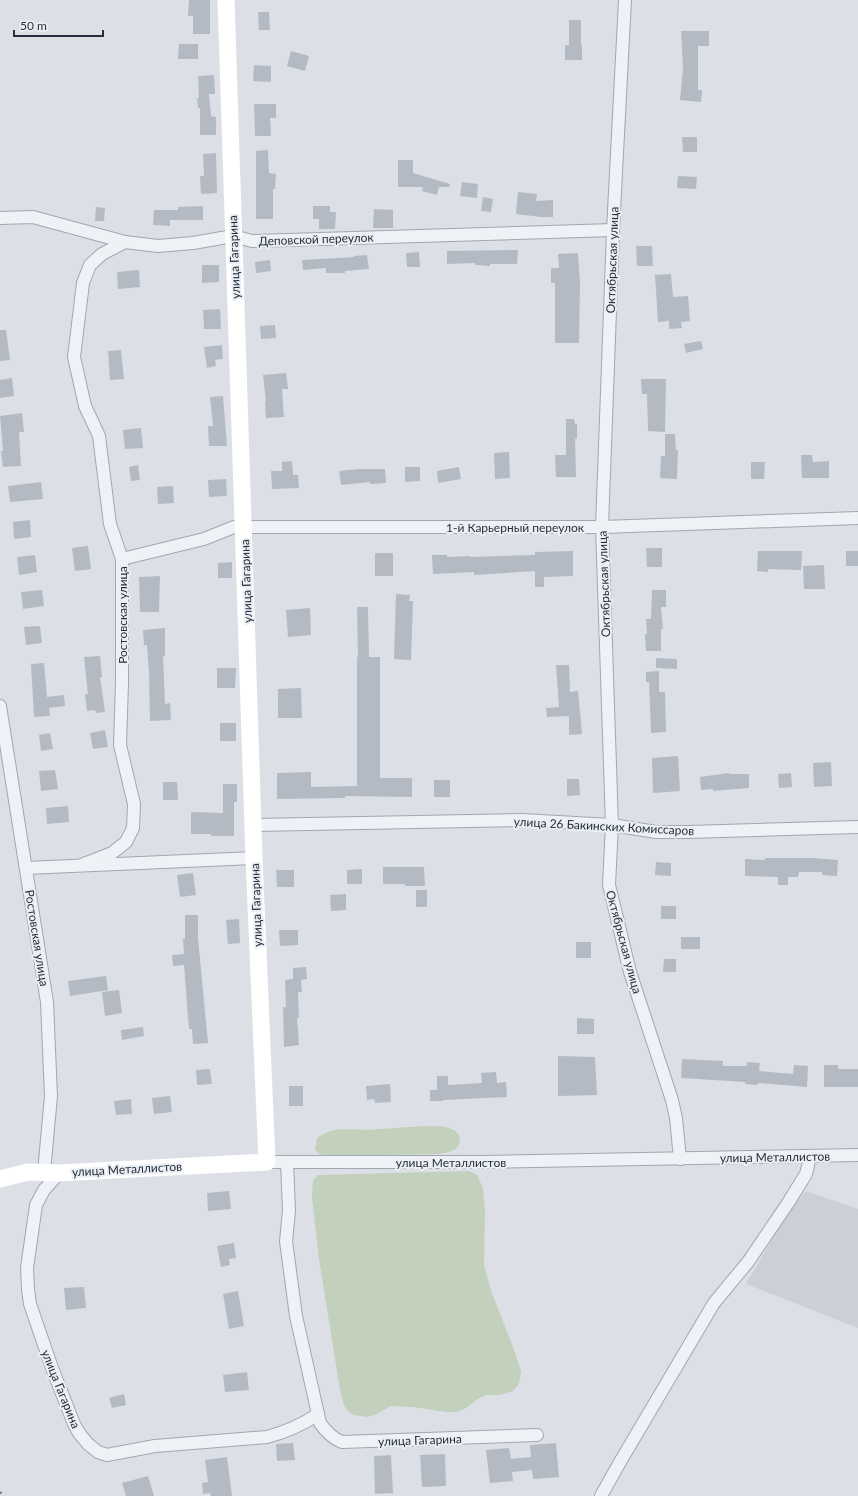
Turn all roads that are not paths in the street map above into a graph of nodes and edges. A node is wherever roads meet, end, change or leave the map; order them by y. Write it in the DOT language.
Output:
graph roads {
  1 [pos="226,0"];
  2 [pos="625,0"];
  3 [pos="0,218"];
  4 [pos="612,230"];
  5 [pos="233,236"];
  6 [pos="125,242"];
  7 [pos="858,518"];
  8 [pos="244,526"];
  9 [pos="602,527"];
  10 [pos="122,559"];
  11 [pos="0,706"];
  12 [pos="253,825"];
  13 [pos="612,826"];
  14 [pos="858,827"];
  15 [pos="254,858"];
  16 [pos="81,865"];
  17 [pos="26,868"];
  18 [pos="810,1156"];
  19 [pos="858,1156"];
  20 [pos="680,1159"];
  21 [pos="267,1162"];
  22 [pos="286,1162"];
  23 [pos="51,1173"];
  24 [pos="0,1179"];
  25 [pos="318,1414"];
  26 [pos="537,1435"];
  27 [pos="601,1496"];
  1 -- 5 [label="main road, улица Гагарина"];
  2 -- 4 [label="street, Октябрьская улица"];
  3 -- 6 [label="street, Деповской переулок"];
  4 -- 5 [label="street, Деповской переулок"];
  4 -- 9 [label="street, Октябрьская улица"];
  5 -- 6 [label="street, Деповской переулок"];
  5 -- 8 [label="main road, улица Гагарина"];
  6 -- 10 [label="street, Ростовская улица"];
  7 -- 9 [label="street, 1-й Карьерный переулок"];
  8 -- 9 [label="street, 1-й Карьерный переулок"];
  8 -- 10 [label="street, 1-й Карьерный переулок"];
  8 -- 12 [label="main road, улица Гагарина"];
  9 -- 13 [label="street, Октябрьская улица"];
  10 -- 16 [label="street, Ростовская улица"];
  11 -- 17 [label="street, Ростовская улица"];
  12 -- 13 [label="street, улица 26 Бакинских Комиссаров"];
  12 -- 15 [label="main road, улица Гагарина"];
  13 -- 14 [label="street, улица 26 Бакинских Комиссаров"];
  13 -- 20 [label="street, Октябрьская улица"];
  15 -- 16 [label="street"];
  15 -- 21 [label="main road, улица Гагарина"];
  16 -- 17 [label="street"];
  17 -- 23 [label="street, Ростовская улица"];
  18 -- 19 [label="street, улица Металлистов"];
  18 -- 20 [label="street, улица Металлистов"];
  18 -- 27 [label="street"];
  20 -- 22 [label="street, улица Металлистов"];
  21 -- 22 [label="street, улица Металлистов"];
  21 -- 23 [label="main road, улица Металлистов"];
  22 -- 25 [label="street, улица Гагарина"];
  23 -- 24 [label="main road, улица Металлистов"];
  23 -- 25 [label="street, улица Гагарина"];
  25 -- 26 [label="street, улица Гагарина"];
}
